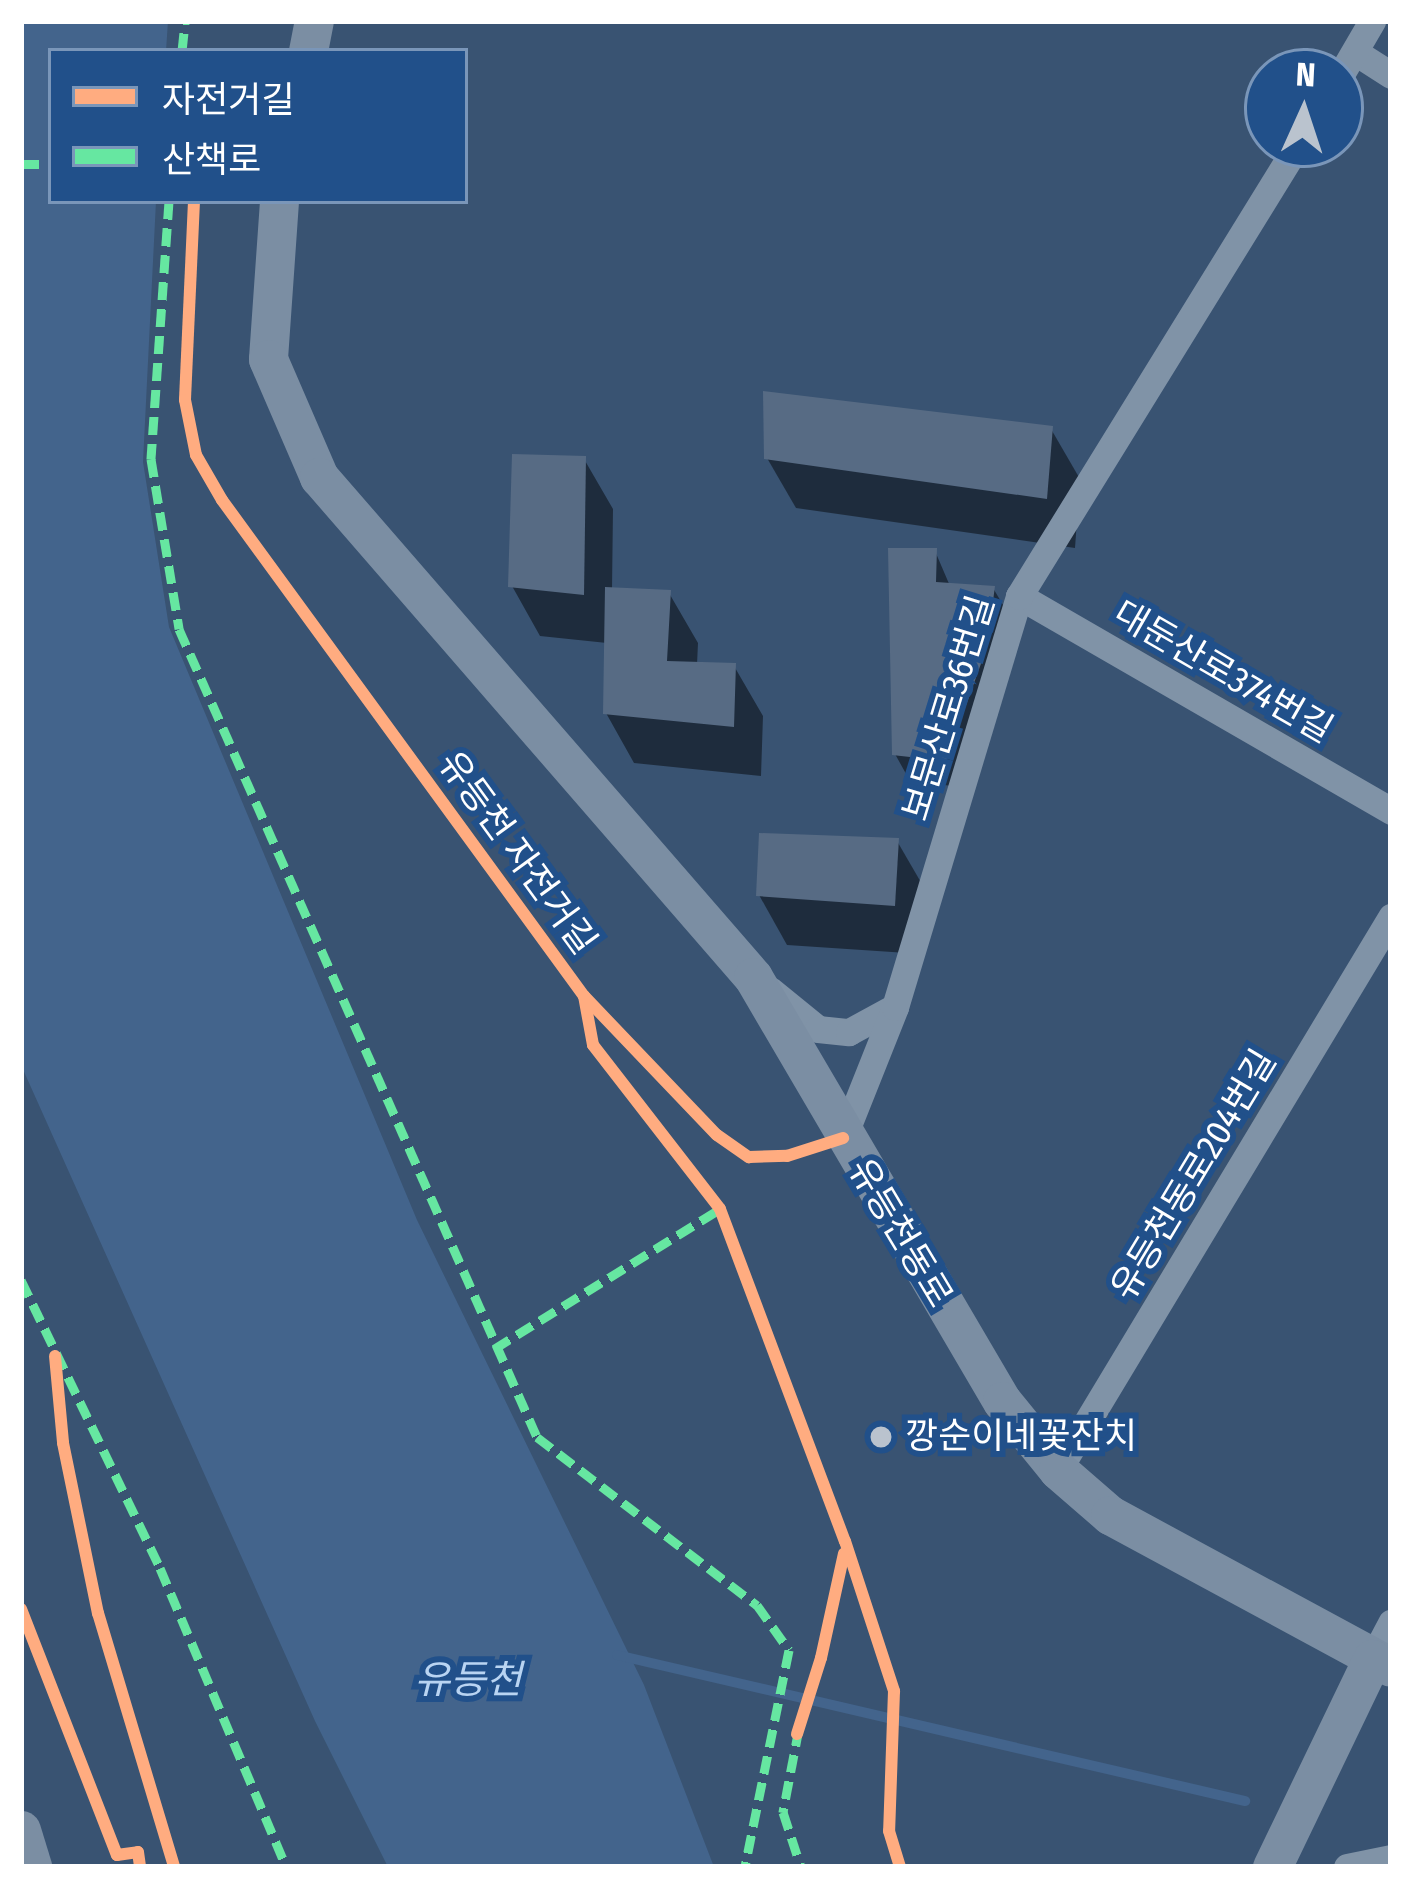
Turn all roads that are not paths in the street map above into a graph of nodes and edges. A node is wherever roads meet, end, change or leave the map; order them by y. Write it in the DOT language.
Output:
graph roads {
  1 [pos="1372,21"];
  2 [pos="1356,48"];
  3 [pos="1283,168"];
  4 [pos="279,204"];
  5 [pos="1019,596"];
  6 [pos="1391,811"];
  7 [pos="1391,917"];
  8 [pos="754,977"];
  9 [pos="895,1007"];
  10 [pos="843,1138"];
  11 [pos="1058,1470"];
  12 [pos="1391,1623"];
  13 [pos="1382,1663"];
  14 [pos="21,1830"];
  15 [pos="1391,1858"];
  16 [pos="32,1867"];
  17 [pos="1272,1867"];
  18 [pos="1347,1867"];
  1 -- 2 [label="street"];
  3 -- 5 [label="street, 보문산로36번길"];
  4 -- 8 [label="main road, 유등천동로"];
  5 -- 6 [label="street, 대둔산로374번길"];
  5 -- 9 [label="street, 보문산로36번길"];
  7 -- 11 [label="street, 유등천동로204번길"];
  8 -- 9 [label="street"];
  8 -- 10 [label="main road, 유등천동로"];
  9 -- 10 [label="street, 보문산로36번길"];
  10 -- 11 [label="main road, 유등천동로"];
  11 -- 13 [label="main road, 유등천동로"];
  12 -- 13 [label="street"];
  13 -- 17 [label="main road"];
  14 -- 16 [label="main road"];
  15 -- 18 [label="street"];
}
